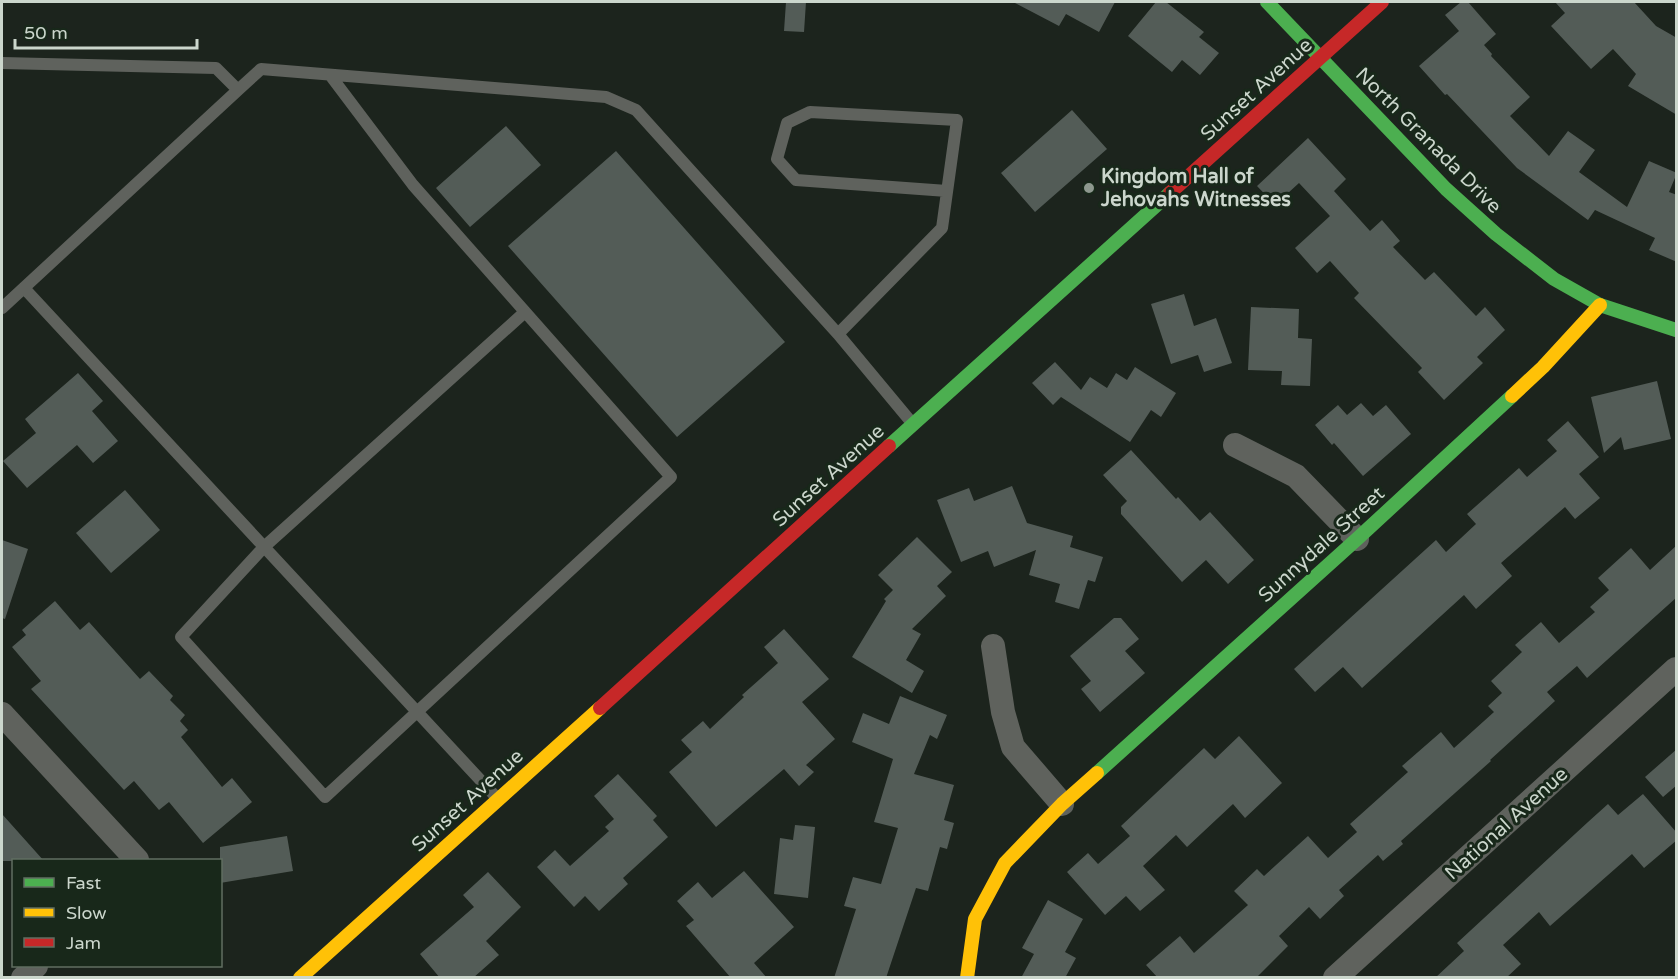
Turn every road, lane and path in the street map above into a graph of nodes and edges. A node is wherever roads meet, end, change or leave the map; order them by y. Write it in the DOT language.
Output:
graph roads {
  1 [pos="1267,2"];
  2 [pos="1382,2"];
  3 [pos="1320,57"];
  4 [pos="2,63"];
  5 [pos="330,75"];
  6 [pos="238,90"];
  7 [pos="947,191"];
  8 [pos="24,288"];
  9 [pos="1600,305"];
  10 [pos="2,307"];
  11 [pos="525,312"];
  12 [pos="1677,330"];
  13 [pos="838,334"];
  14 [pos="913,424"];
  15 [pos="1235,445"];
  16 [pos="1357,539"];
  17 [pos="264,547"];
  18 [pos="993,646"];
  19 [pos="1677,669"];
  20 [pos="416,711"];
  21 [pos="2,714"];
  22 [pos="498,799"];
  23 [pos="1062,804"];
  24 [pos="135,859"];
  25 [pos="35,967"];
  26 [pos="23,978"];
  27 [pos="300,978"];
  28 [pos="967,978"];
  29 [pos="1335,978"];
  1 -- 3 [label="street, North Granada Drive"];
  2 -- 3 [label="street, Sunset Avenue"];
  3 -- 9 [label="street, North Granada Drive"];
  3 -- 14 [label="street, Sunset Avenue"];
  4 -- 6 [label="lane"];
  5 -- 6 [label="lane"];
  5 -- 11 [label="lane"];
  5 -- 13 [label="lane"];
  6 -- 8 [label="lane"];
  7 -- 7 [label="lane"];
  7 -- 13 [label="lane"];
  8 -- 10 [label="lane"];
  8 -- 17 [label="lane"];
  9 -- 12 [label="street, North Granada Drive"];
  9 -- 16 [label="street, Sunnydale Street"];
  11 -- 17 [label="lane"];
  11 -- 20 [label="lane"];
  13 -- 14 [label="lane"];
  14 -- 22 [label="street, Sunset Avenue"];
  15 -- 16 [label="street"];
  16 -- 23 [label="street, Sunnydale Street"];
  17 -- 20 [label="lane"];
  17 -- 20 [label="lane"];
  18 -- 23 [label="street"];
  19 -- 29 [label="street, National Avenue"];
  20 -- 22 [label="lane"];
  21 -- 24 [label="street"];
  22 -- 27 [label="street, Sunset Avenue"];
  23 -- 28 [label="street, Sunnydale Street"];
  25 -- 26 [label="street"];
}
